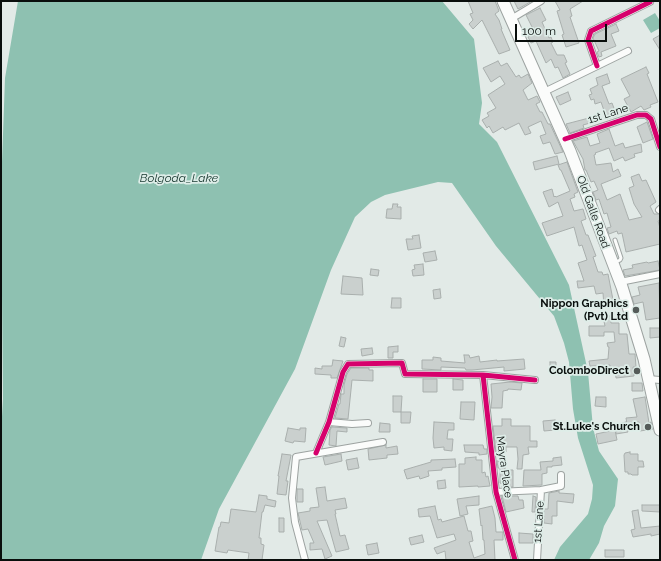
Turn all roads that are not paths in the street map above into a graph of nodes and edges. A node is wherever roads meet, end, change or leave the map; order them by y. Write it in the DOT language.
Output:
graph roads {
  1 [pos="503,1"];
  2 [pos="541,1"];
  3 [pos="650,2"];
  4 [pos="511,19"];
  5 [pos="628,51"];
  6 [pos="597,66"];
  7 [pos="544,92"];
  8 [pos="565,138"];
  9 [pos="660,147"];
  10 [pos="615,240"];
  11 [pos="612,263"];
  12 [pos="660,274"];
  13 [pos="620,282"];
  14 [pos="484,375"];
  15 [pos="648,379"];
  16 [pos="535,380"];
  17 [pos="660,380"];
  18 [pos="329,422"];
  19 [pos="368,423"];
  20 [pos="660,427"];
  21 [pos="383,442"];
  22 [pos="316,453"];
  23 [pos="561,475"];
  24 [pos="541,490"];
  25 [pos="496,492"];
  26 [pos="305,560"];
  27 [pos="515,560"];
  28 [pos="537,560"];
  1 -- 4 [label="highway, Old Galle Road"];
  2 -- 4 [label="street"];
  3 -- 6 [label="street"];
  4 -- 7 [label="highway, Old Galle Road"];
  5 -- 6 [label="street"];
  6 -- 7 [label="street"];
  7 -- 8 [label="highway, Old Galle Road"];
  8 -- 9 [label="street, 1st Lane"];
  8 -- 11 [label="highway, Old Galle Road"];
  10 -- 11 [label="lane"];
  11 -- 13 [label="highway, Old Galle Road"];
  12 -- 13 [label="street"];
  13 -- 15 [label="highway, Old Galle Road"];
  14 -- 16 [label="street"];
  14 -- 18 [label="street"];
  14 -- 25 [label="street, Mayra Place"];
  15 -- 17 [label="street"];
  15 -- 20 [label="highway, Old Galle Road"];
  18 -- 19 [label="street"];
  18 -- 22 [label="street"];
  21 -- 22 [label="street"];
  22 -- 26 [label="street"];
  23 -- 24 [label="street, 1st Lane"];
  24 -- 25 [label="street"];
  24 -- 28 [label="street, 1st Lane"];
  25 -- 27 [label="street, Mayra Place"];
}
